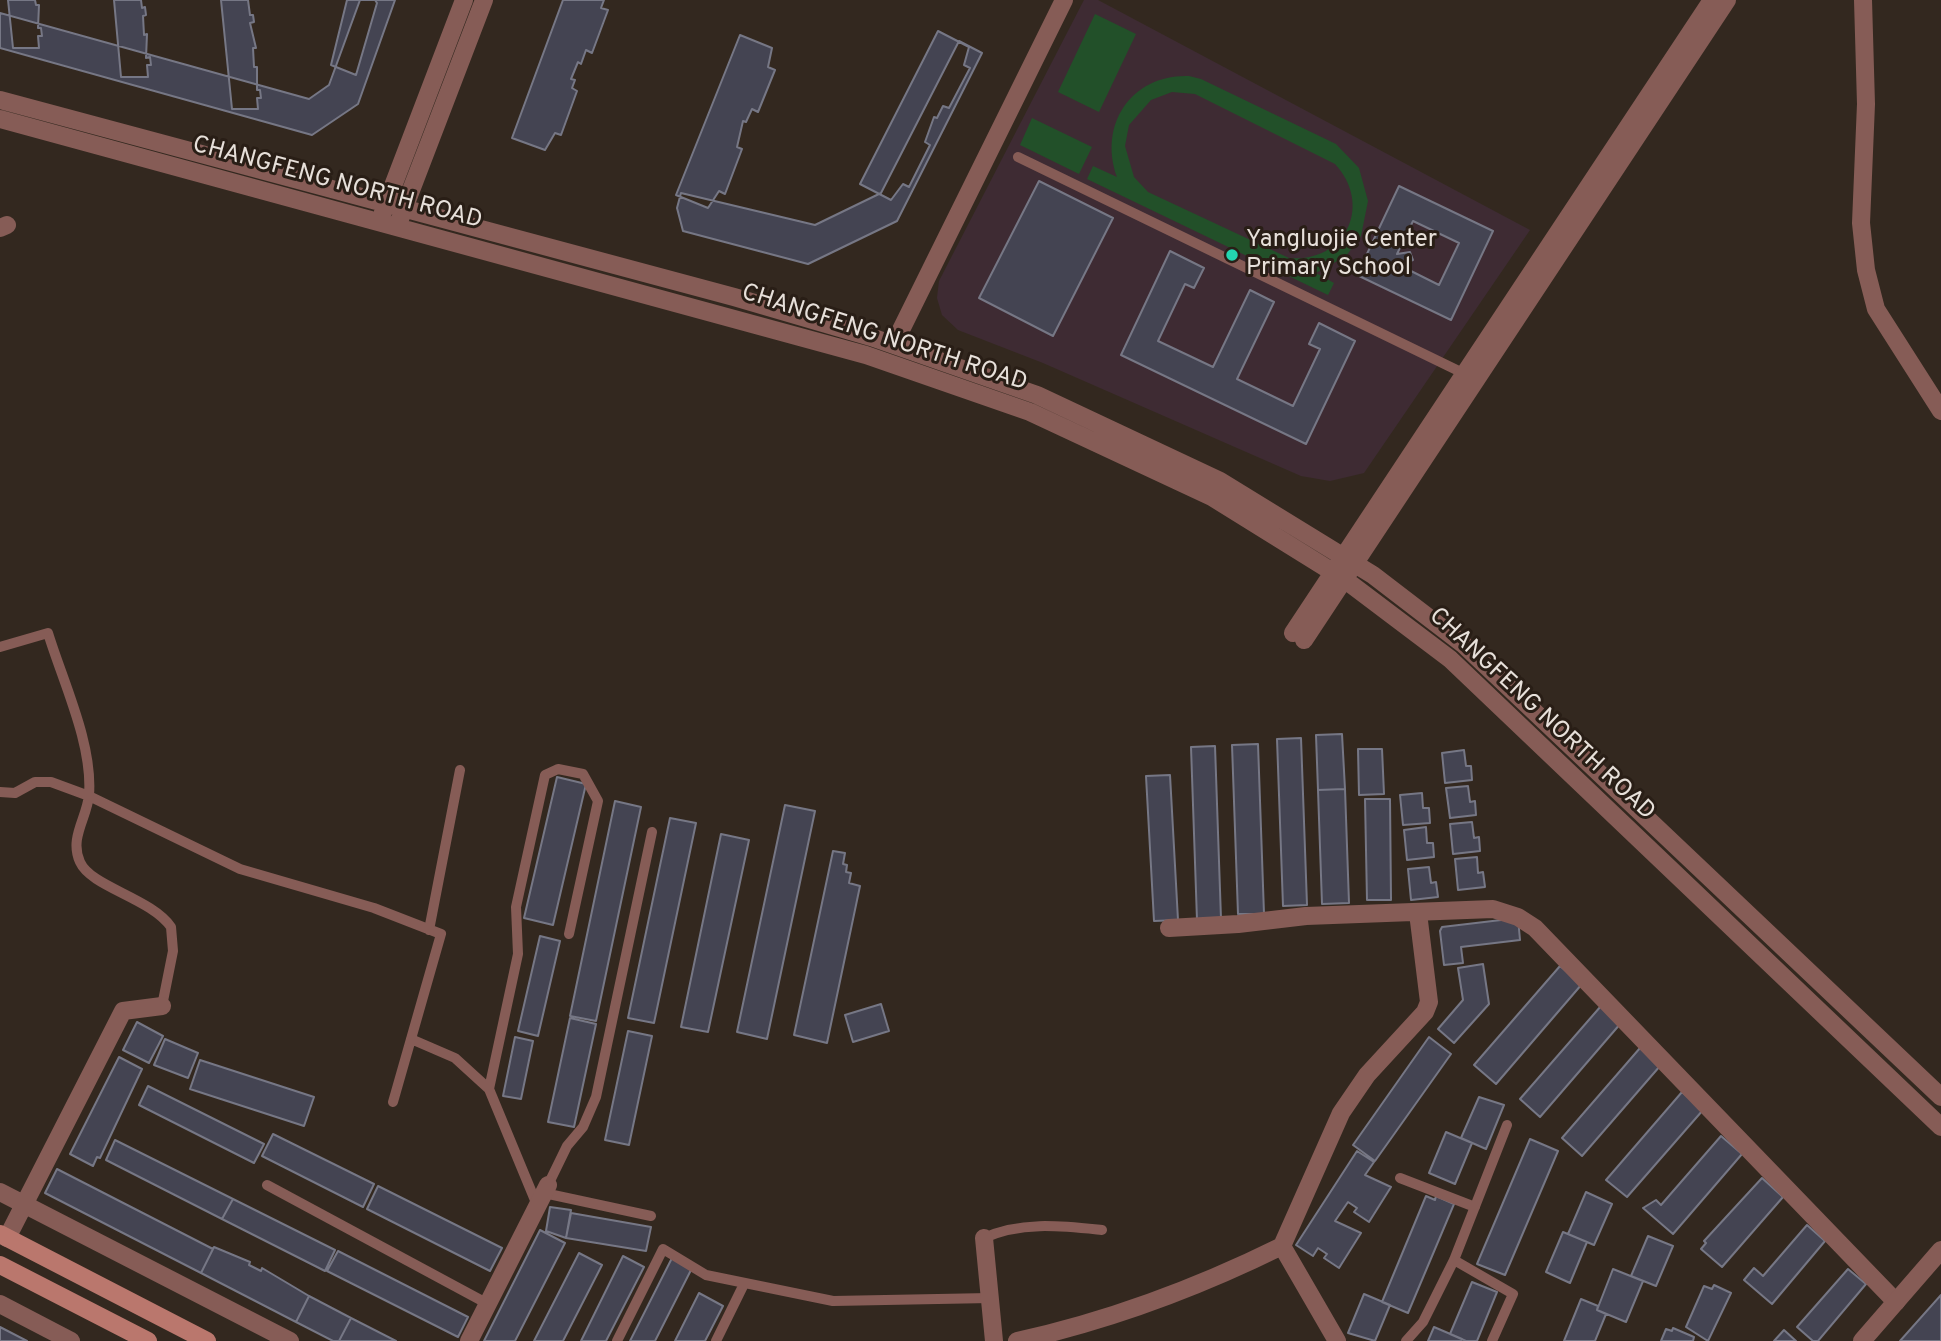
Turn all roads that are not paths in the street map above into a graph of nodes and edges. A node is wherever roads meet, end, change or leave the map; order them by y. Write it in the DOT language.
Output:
graph roads {
  1 [pos="464,0"];
  2 [pos="484,0"];
  3 [pos="1064,0"];
  4 [pos="1712,0"];
  5 [pos="1727,0"];
  6 [pos="1863,0"];
  7 [pos="0,100"];
  8 [pos="0,119"];
  9 [pos="1017,157"];
  10 [pos="386,204"];
  11 [pos="404,208"];
  12 [pos="380,221"];
  13 [pos="398,226"];
  14 [pos="894,344"];
  15 [pos="1465,374"];
  16 [pos="1941,411"];
  17 [pos="1349,560"];
  18 [pos="1339,575"];
  19 [pos="1298,636"];
  20 [pos="0,647"];
  21 [pos="460,770"];
  22 [pos="0,792"];
  23 [pos="89,796"];
  24 [pos="652,832"];
  25 [pos="1418,913"];
  26 [pos="1169,928"];
  27 [pos="429,930"];
  28 [pos="569,934"];
  29 [pos="162,1006"];
  30 [pos="411,1039"];
  31 [pos="489,1089"];
  32 [pos="1941,1097"];
  33 [pos="393,1102"];
  34 [pos="1507,1125"];
  35 [pos="1941,1127"];
  36 [pos="1400,1178"];
  37 [pos="267,1185"];
  38 [pos="0,1192"];
  39 [pos="543,1194"];
  40 [pos="24,1204"];
  41 [pos="1475,1207"];
  42 [pos="651,1216"];
  43 [pos="1102,1230"];
  44 [pos="4,1236"];
  45 [pos="984,1238"];
  46 [pos="1282,1246"];
  47 [pos="1941,1250"];
  48 [pos="1454,1260"];
  49 [pos="0,1265"];
  50 [pos="744,1284"];
  51 [pos="990,1298"];
  52 [pos="1896,1302"];
  53 [pos="0,1304"];
  54 [pos="488,1304"];
  55 [pos="71,1341"];
  56 [pos="148,1341"];
  57 [pos="207,1341"];
  58 [pos="290,1341"];
  59 [pos="469,1341"];
  60 [pos="617,1341"];
  61 [pos="716,1341"];
  62 [pos="994,1341"];
  63 [pos="1017,1341"];
  64 [pos="1337,1341"];
  65 [pos="1406,1341"];
  66 [pos="1492,1341"];
  67 [pos="1861,1341"];
  1 -- 10 [label="street"];
  2 -- 11 [label="street"];
  3 -- 14 [label="street"];
  4 -- 15 [label="street"];
  5 -- 17 [label="street"];
  6 -- 16 [label="street"];
  7 -- 10 [label="street, CHANGFENG NORTH ROAD"];
  8 -- 12 [label="street, CHANGFENG NORTH ROAD"];
  9 -- 15 [label="lane"];
  10 -- 11 [label="street, CHANGFENG NORTH ROAD"];
  10 -- 12 [label="street"];
  11 -- 13 [label="street"];
  11 -- 14 [label="street, CHANGFENG NORTH ROAD"];
  12 -- 13 [label="street, CHANGFENG NORTH ROAD"];
  13 -- 18 [label="street, CHANGFENG NORTH ROAD"];
  14 -- 17 [label="street, CHANGFENG NORTH ROAD"];
  15 -- 17 [label="street"];
  17 -- 18 [label="street"];
  17 -- 32 [label="street, CHANGFENG NORTH ROAD"];
  18 -- 19 [label="street"];
  18 -- 35 [label="street, CHANGFENG NORTH ROAD"];
  20 -- 23 [label="lane"];
  21 -- 27 [label="lane"];
  22 -- 23 [label="lane"];
  23 -- 27 [label="lane"];
  23 -- 29 [label="lane"];
  24 -- 39 [label="lane"];
  25 -- 26 [label="street"];
  25 -- 46 [label="street"];
  25 -- 52 [label="street"];
  27 -- 30 [label="lane"];
  28 -- 31 [label="lane"];
  29 -- 40 [label="street"];
  30 -- 31 [label="lane"];
  30 -- 33 [label="lane"];
  31 -- 39 [label="lane"];
  34 -- 41 [label="lane"];
  36 -- 41 [label="lane"];
  37 -- 54 [label="lane"];
  38 -- 40 [label="street"];
  39 -- 42 [label="lane"];
  39 -- 54 [label="street"];
  40 -- 44 [label="street"];
  40 -- 58 [label="street"];
  41 -- 48 [label="lane"];
  43 -- 45 [label="lane"];
  44 -- 57 [label="main road"];
  45 -- 51 [label="street"];
  46 -- 63 [label="street"];
  46 -- 64 [label="street"];
  47 -- 52 [label="street"];
  48 -- 65 [label="lane"];
  48 -- 66 [label="lane"];
  49 -- 56 [label="main road"];
  50 -- 51 [label="lane"];
  50 -- 60 [label="lane"];
  50 -- 61 [label="lane"];
  51 -- 62 [label="street"];
  52 -- 67 [label="street"];
  53 -- 55 [label="street"];
  54 -- 59 [label="street"];
}
